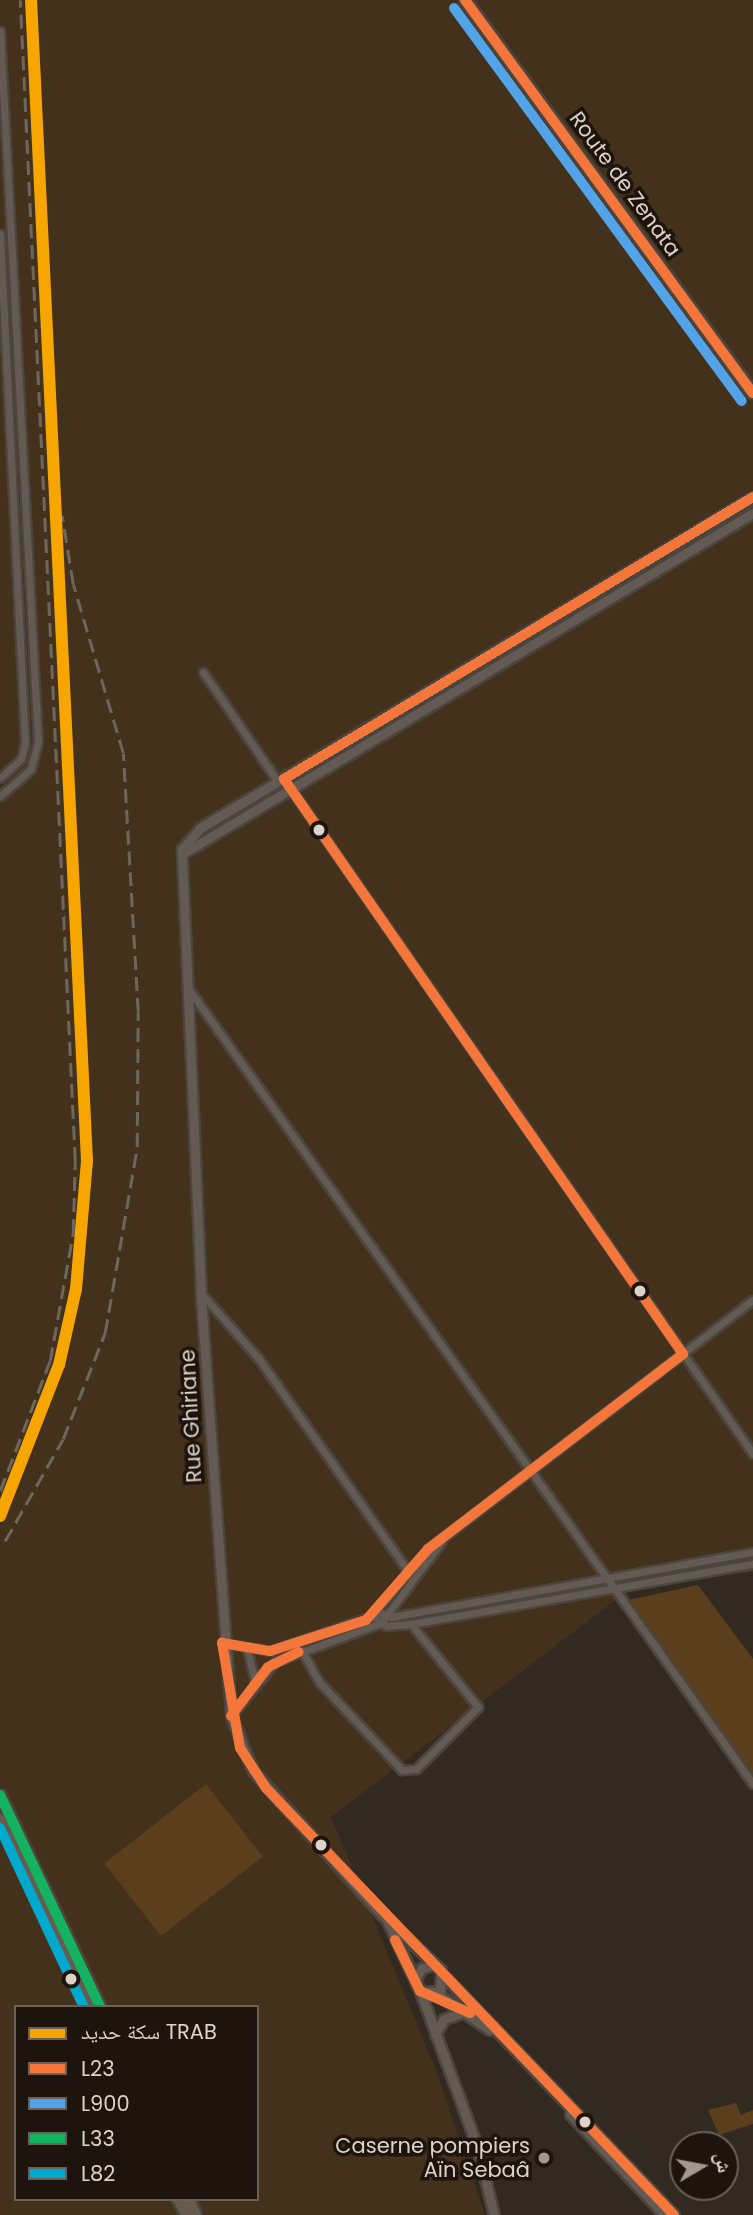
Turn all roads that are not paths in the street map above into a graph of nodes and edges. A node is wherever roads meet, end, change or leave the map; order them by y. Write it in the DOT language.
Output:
graph roads {
  1 [pos="465,0"];
  2 [pos="0,31"];
  3 [pos="0,234"];
  4 [pos="753,393"];
  5 [pos="753,497"];
  6 [pos="753,513"];
  7 [pos="637,565"];
  8 [pos="645,576"];
  9 [pos="203,672"];
  10 [pos="9,772"];
  11 [pos="0,778"];
  12 [pos="281,780"];
  13 [pos="19,783"];
  14 [pos="291,788"];
  15 [pos="0,796"];
  16 [pos="182,854"];
  17 [pos="188,987"];
  18 [pos="201,1293"];
  19 [pos="753,1300"];
  20 [pos="683,1354"];
  21 [pos="753,1454"];
  22 [pos="527,1473"];
  23 [pos="442,1541"];
  24 [pos="753,1552"];
  25 [pos="753,1564"];
  26 [pos="408,1571"];
  27 [pos="600,1575"];
  28 [pos="607,1585"];
  29 [pos="374,1614"];
  30 [pos="384,1620"];
  31 [pos="411,1624"];
  32 [pos="222,1643"];
  33 [pos="247,1649"];
  34 [pos="302,1651"];
  35 [pos="255,1681"];
  36 [pos="231,1716"];
  37 [pos="753,1784"];
  38 [pos="0,1796"];
  39 [pos="0,1819"];
  40 [pos="387,1920"];
  41 [pos="434,1965"];
  42 [pos="445,1977"];
  43 [pos="415,1979"];
  44 [pos="420,1991"];
  45 [pos="435,1994"];
  46 [pos="89,2005"];
  47 [pos="99,2005"];
  48 [pos="467,2011"];
  49 [pos="430,2023"];
  50 [pos="435,2034"];
  51 [pos="536,2074"];
  52 [pos="670,2214"];
  53 [pos="494,2215"];
  1 -- 4 [label="main road, Route de Zenata"];
  2 -- 13 [label="street"];
  3 -- 10 [label="street"];
  5 -- 7 [label="street"];
  6 -- 8 [label="street"];
  7 -- 8 [label="street"];
  7 -- 12 [label="street"];
  8 -- 14 [label="street"];
  9 -- 12 [label="street"];
  10 -- 11 [label="street"];
  10 -- 13 [label="street"];
  12 -- 14 [label="street"];
  12 -- 16 [label="street"];
  13 -- 15 [label="street"];
  14 -- 16 [label="street"];
  14 -- 20 [label="street"];
  16 -- 17 [label="street, Rue Ghiriane"];
  17 -- 18 [label="street, Rue Ghiriane"];
  17 -- 22 [label="street"];
  18 -- 26 [label="street"];
  18 -- 32 [label="street, Rue Ghiriane"];
  19 -- 20 [label="street"];
  20 -- 21 [label="street"];
  20 -- 22 [label="street"];
  22 -- 23 [label="street"];
  22 -- 27 [label="street"];
  23 -- 26 [label="street"];
  23 -- 30 [label="street"];
  24 -- 27 [label="street"];
  25 -- 28 [label="street"];
  26 -- 29 [label="street"];
  27 -- 28 [label="street"];
  27 -- 30 [label="street"];
  28 -- 31 [label="street"];
  28 -- 37 [label="street"];
  29 -- 30 [label="street"];
  29 -- 33 [label="street"];
  30 -- 31 [label="street"];
  30 -- 34 [label="street"];
  31 -- 34 [label="street"];
  32 -- 33 [label="street"];
  32 -- 36 [label="street, Rue Ghiriane"];
  33 -- 35 [label="street"];
  34 -- 35 [label="street"];
  35 -- 36 [label="street"];
  36 -- 40 [label="street, Rue Ghiriane"];
  38 -- 47 [label="main road"];
  39 -- 46 [label="main road"];
  40 -- 41 [label="street, Rue Ghiriane"];
  40 -- 43 [label="street, Rue Ghiriane"];
  41 -- 42 [label="street"];
  41 -- 43 [label="street"];
  42 -- 45 [label="street"];
  42 -- 51 [label="street"];
  43 -- 44 [label="street"];
  44 -- 45 [label="street"];
  44 -- 49 [label="street"];
  45 -- 48 [label="street"];
  45 -- 49 [label="street"];
  48 -- 50 [label="street"];
  48 -- 51 [label="street"];
  49 -- 50 [label="street"];
  50 -- 53 [label="street"];
  51 -- 52 [label="street"];
}
